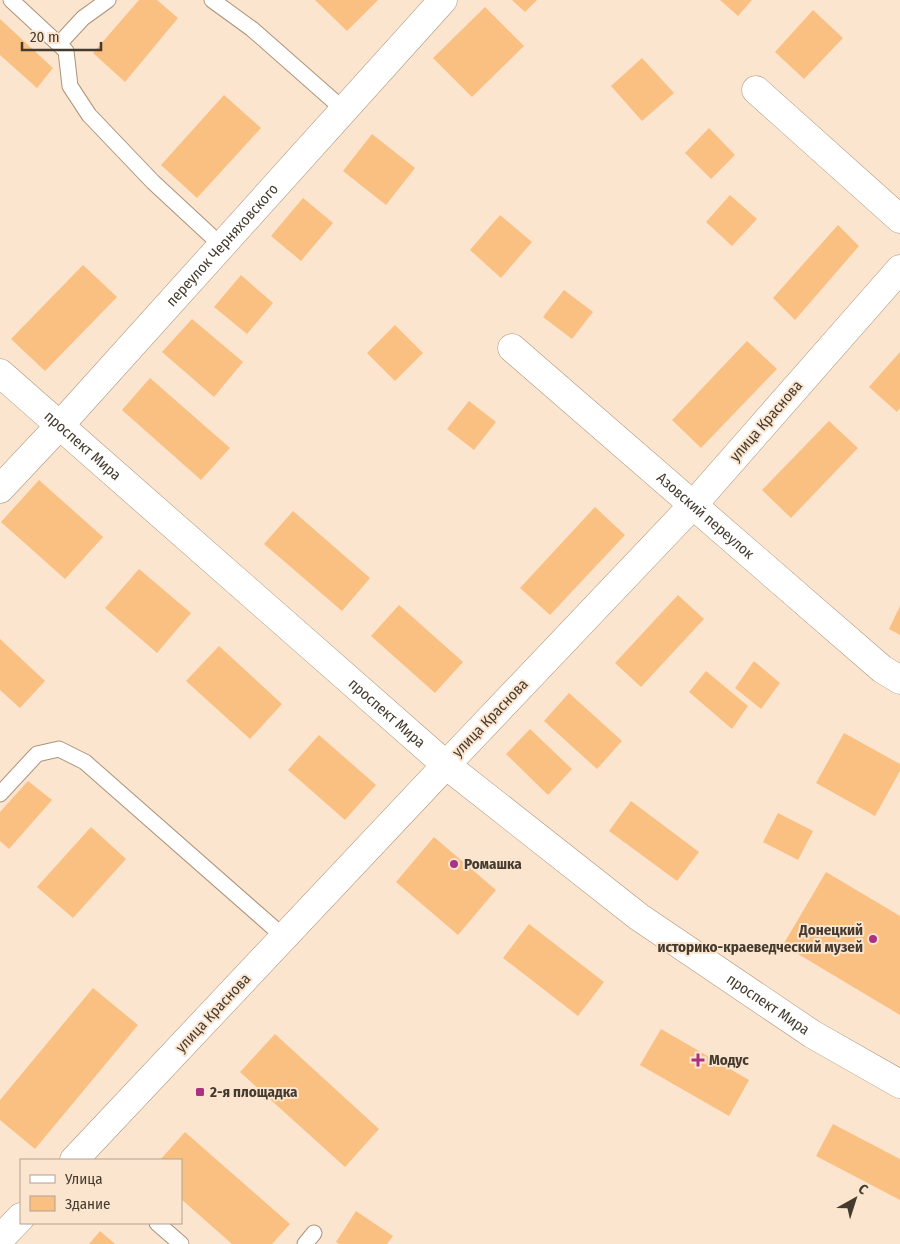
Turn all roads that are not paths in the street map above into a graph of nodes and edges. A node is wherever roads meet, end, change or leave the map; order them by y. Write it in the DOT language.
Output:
graph roads {
  1 [pos="11,0"];
  2 [pos="108,0"];
  3 [pos="212,0"];
  4 [pos="443,0"];
  5 [pos="59,44"];
  6 [pos="756,90"];
  7 [pos="344,110"];
  8 [pos="900,218"];
  9 [pos="222,246"];
  10 [pos="900,269"];
  11 [pos="512,348"];
  12 [pos="0,373"];
  13 [pos="61,424"];
  14 [pos="0,489"];
  15 [pos="693,505"];
  16 [pos="900,680"];
  17 [pos="446,764"];
  18 [pos="0,794"];
  19 [pos="284,937"];
  20 [pos="900,1084"];
  21 [pos="81,1158"];
  22 [pos="20,1218"];
  23 [pos="158,1224"];
  24 [pos="0,1239"];
  25 [pos="180,1244"];
  1 -- 5 [label="lane"];
  2 -- 5 [label="lane"];
  3 -- 7 [label="lane"];
  4 -- 7 [label="street, переулок Черняховского"];
  5 -- 9 [label="lane"];
  6 -- 8 [label="street"];
  7 -- 9 [label="street, переулок Черняховского"];
  9 -- 13 [label="street, переулок Черняховского"];
  10 -- 15 [label="street, улица Краснова"];
  11 -- 15 [label="street, Азовский переулок"];
  12 -- 13 [label="street, проспект Мира"];
  13 -- 14 [label="street, переулок Черняховского"];
  13 -- 17 [label="street, проспект Мира"];
  15 -- 16 [label="street, Азовский переулок"];
  15 -- 17 [label="street, улица Краснова"];
  17 -- 19 [label="street, улица Краснова"];
  17 -- 20 [label="street, проспект Мира"];
  18 -- 19 [label="lane"];
  19 -- 21 [label="street, улица Краснова"];
  22 -- 24 [label="street"];
  23 -- 25 [label="lane"];
}
